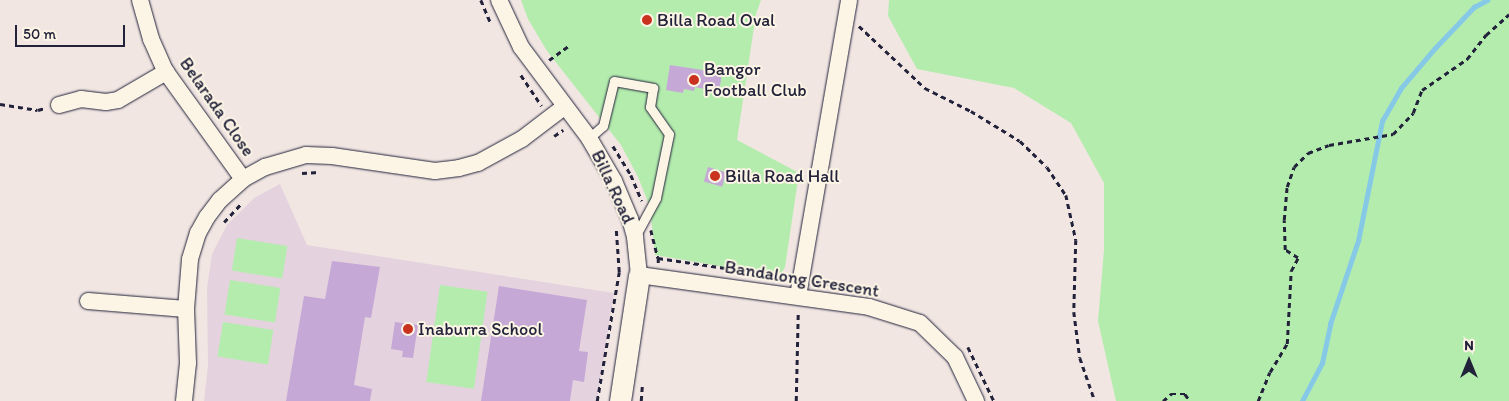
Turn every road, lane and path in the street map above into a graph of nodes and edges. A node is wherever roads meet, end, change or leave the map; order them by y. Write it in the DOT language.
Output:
graph roads {
  1 [pos="140,0"];
  2 [pos="482,0"];
  3 [pos="499,0"];
  4 [pos="847,7"];
  5 [pos="1509,14"];
  6 [pos="493,28"];
  7 [pos="166,72"];
  8 [pos="520,74"];
  9 [pos="0,104"];
  10 [pos="59,105"];
  11 [pos="564,107"];
  12 [pos="550,117"];
  13 [pos="563,130"];
  14 [pos="568,137"];
  15 [pos="589,138"];
  16 [pos="548,140"];
  17 [pos="324,172"];
  18 [pos="300,174"];
  19 [pos="243,179"];
  20 [pos="243,201"];
  21 [pos="615,224"];
  22 [pos="221,225"];
  23 [pos="635,237"];
  24 [pos="639,276"];
  25 [pos="798,296"];
  26 [pos="88,301"];
  27 [pos="186,309"];
  28 [pos="184,401"];
  29 [pos="597,401"];
  30 [pos="620,401"];
  31 [pos="796,401"];
  32 [pos="976,401"];
  33 [pos="1095,401"];
  34 [pos="1163,401"];
  35 [pos="1190,401"];
  36 [pos="1258,401"];
  1 -- 7 [label="street, Belarada Close"];
  2 -- 6 [label="path"];
  3 -- 11 [label="street, Billa Road"];
  4 -- 25 [label="street"];
  4 -- 33 [label="path"];
  5 -- 36 [label="path"];
  7 -- 10 [label="street"];
  7 -- 19 [label="street, Belarada Close"];
  8 -- 12 [label="path"];
  9 -- 10 [label="path"];
  11 -- 12 [label="street"];
  11 -- 15 [label="street, Billa Road"];
  12 -- 13 [label="path"];
  12 -- 19 [label="street"];
  13 -- 14 [label="path"];
  13 -- 16 [label="path"];
  15 -- 23 [label="street, Billa Road"];
  15 -- 23 [label="lane"];
  17 -- 18 [label="path"];
  19 -- 27 [label="street"];
  20 -- 22 [label="path"];
  21 -- 29 [label="path"];
  23 -- 24 [label="street, Billa Road"];
  24 -- 25 [label="street, Bandalong Crescent"];
  24 -- 30 [label="street, Billa Road"];
  25 -- 31 [label="path"];
  25 -- 32 [label="street, Bandalong Crescent"];
  26 -- 27 [label="street"];
  27 -- 28 [label="street"];
  34 -- 35 [label="path"];
}
